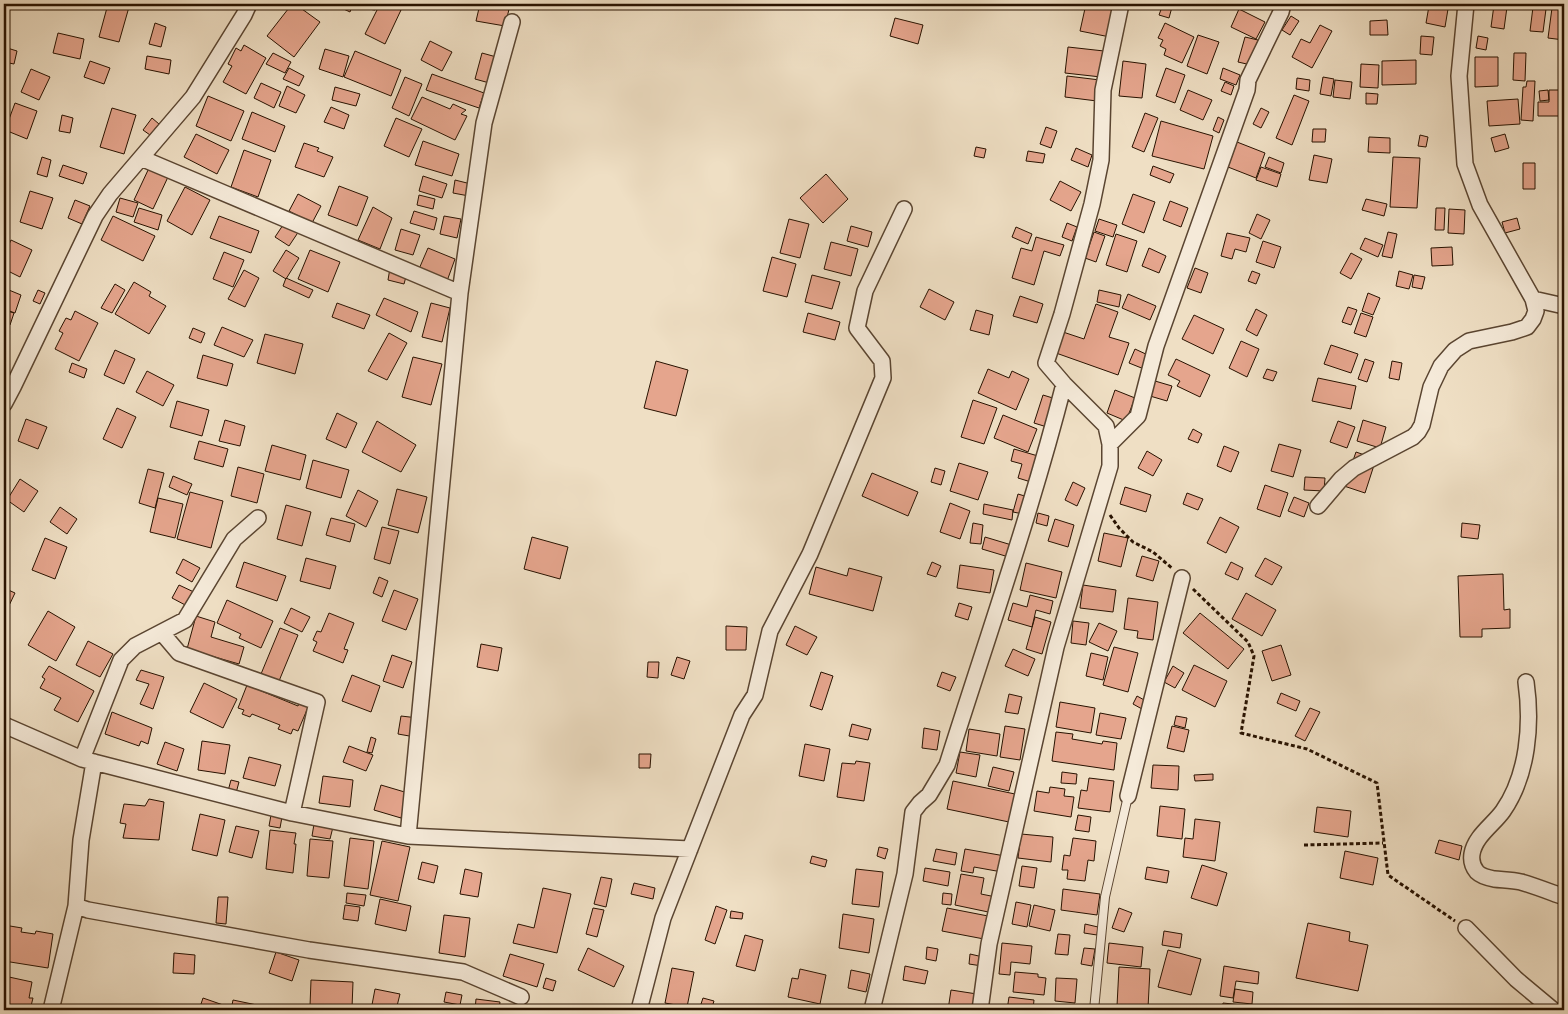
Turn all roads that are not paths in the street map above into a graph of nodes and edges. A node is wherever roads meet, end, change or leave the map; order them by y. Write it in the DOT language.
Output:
graph roads {
  1 [pos="249,4"];
  2 [pos="1121,4"];
  3 [pos="1283,4"];
  4 [pos="1466,4"];
  5 [pos="512,22"];
  6 [pos="140,158"];
  7 [pos="904,209"];
  8 [pos="460,293"];
  9 [pos="1534,299"];
  10 [pos="1564,306"];
  11 [pos="1064,384"];
  12 [pos="4,404"];
  13 [pos="1110,444"];
  14 [pos="1318,506"];
  15 [pos="258,518"];
  16 [pos="1182,578"];
  17 [pos="162,633"];
  18 [pos="1526,682"];
  19 [pos="4,725"];
  20 [pos="88,760"];
  21 [pos="1128,796"];
  22 [pos="292,813"];
  23 [pos="408,836"];
  24 [pos="690,849"];
  25 [pos="1564,897"];
  26 [pos="76,906"];
  27 [pos="1466,928"];
  28 [pos="521,997"];
  29 [pos="51,1010"];
  30 [pos="639,1010"];
  31 [pos="872,1010"];
  32 [pos="980,1010"];
  33 [pos="1094,1010"];
  34 [pos="1554,1010"];
  1 -- 6 [label="street"];
  2 -- 11 [label="street"];
  3 -- 13 [label="street"];
  4 -- 9 [label="street"];
  5 -- 8 [label="street"];
  6 -- 8 [label="street"];
  6 -- 12 [label="street"];
  7 -- 24 [label="street"];
  8 -- 23 [label="street"];
  9 -- 10 [label="street"];
  9 -- 14 [label="street"];
  11 -- 13 [label="street"];
  11 -- 31 [label="street"];
  13 -- 32 [label="street"];
  15 -- 17 [label="street"];
  16 -- 21 [label="street"];
  17 -- 20 [label="street"];
  17 -- 22 [label="street"];
  18 -- 25 [label="street"];
  19 -- 20 [label="street"];
  20 -- 22 [label="street"];
  20 -- 26 [label="street"];
  21 -- 33 [label="lane"];
  22 -- 23 [label="street"];
  23 -- 24 [label="street"];
  24 -- 30 [label="street"];
  26 -- 28 [label="street"];
  26 -- 29 [label="street"];
  27 -- 34 [label="street"];
}
